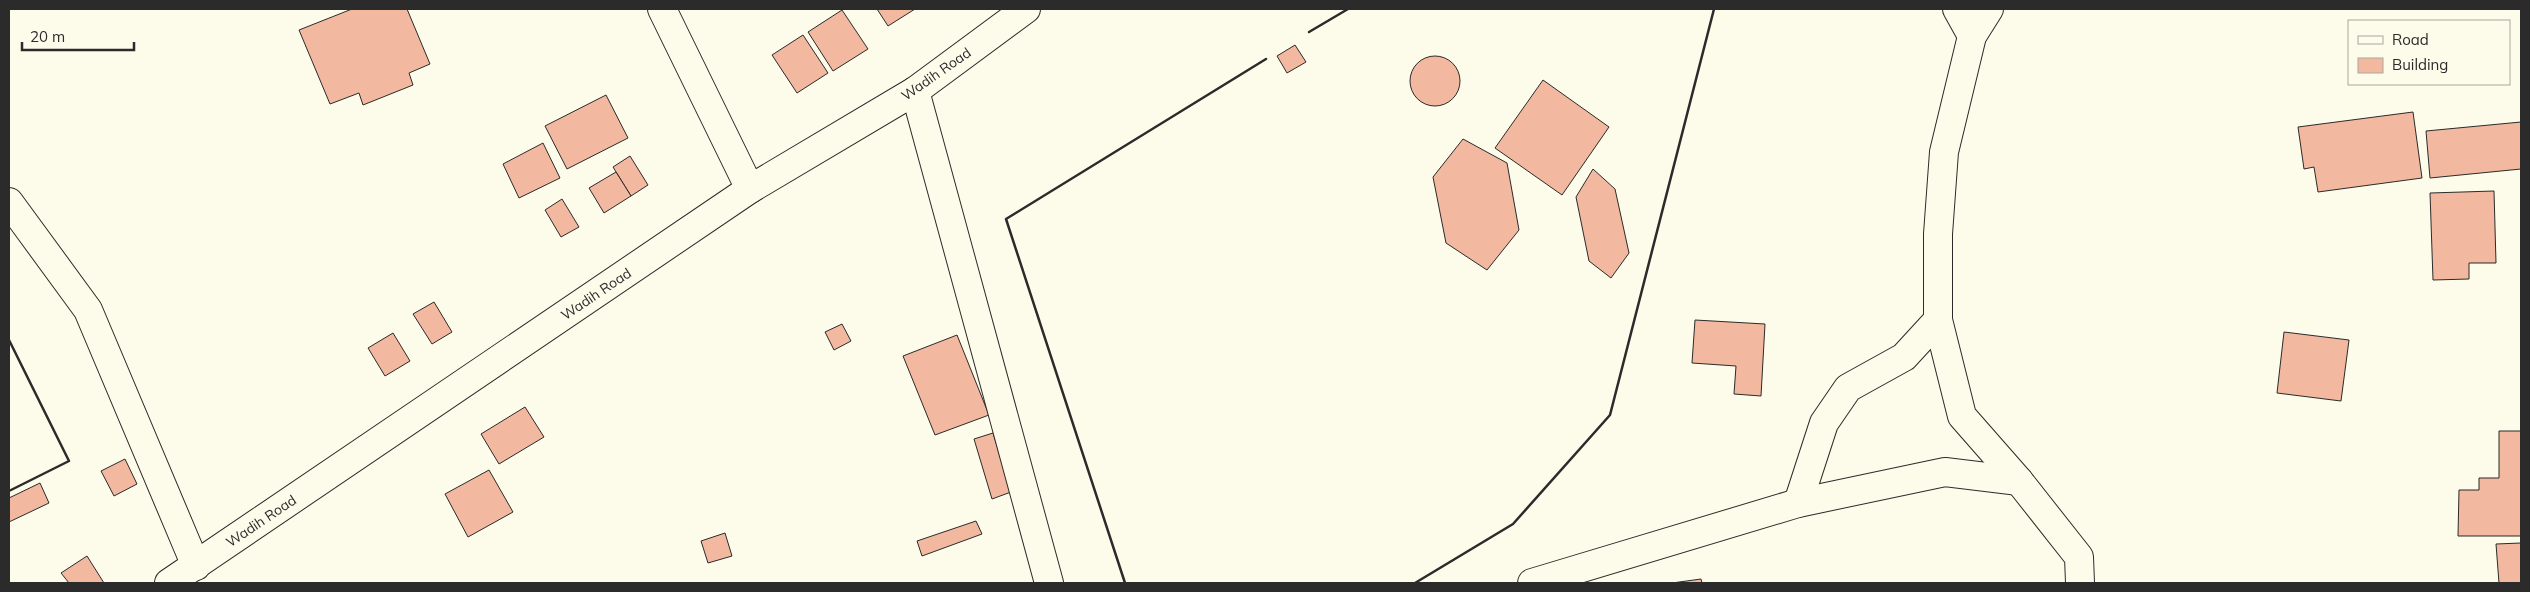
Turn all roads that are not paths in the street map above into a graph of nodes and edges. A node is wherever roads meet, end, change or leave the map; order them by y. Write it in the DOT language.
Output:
graph roads {
  1 [pos="662,9"];
  2 [pos="1026,9"];
  3 [pos="1957,9"];
  4 [pos="1989,9"];
  5 [pos="1972,36"];
  6 [pos="915,91"];
  7 [pos="750,189"];
  8 [pos="9,202"];
  9 [pos="1938,320"];
  10 [pos="2019,481"];
  11 [pos="1798,503"];
  12 [pos="196,566"];
  13 [pos="169,583"];
  14 [pos="1049,583"];
  15 [pos="1532,583"];
  16 [pos="2080,583"];
  1 -- 7 [label="street"];
  2 -- 6 [label="street, Wadih Road"];
  3 -- 5 [label="street"];
  4 -- 5 [label="street"];
  5 -- 9 [label="street"];
  6 -- 7 [label="street, Wadih Road"];
  6 -- 14 [label="street"];
  7 -- 12 [label="street, Wadih Road"];
  8 -- 12 [label="street"];
  9 -- 10 [label="street"];
  9 -- 11 [label="street"];
  10 -- 11 [label="street"];
  10 -- 16 [label="street"];
  11 -- 15 [label="street"];
  12 -- 13 [label="street, Wadih Road"];
}
